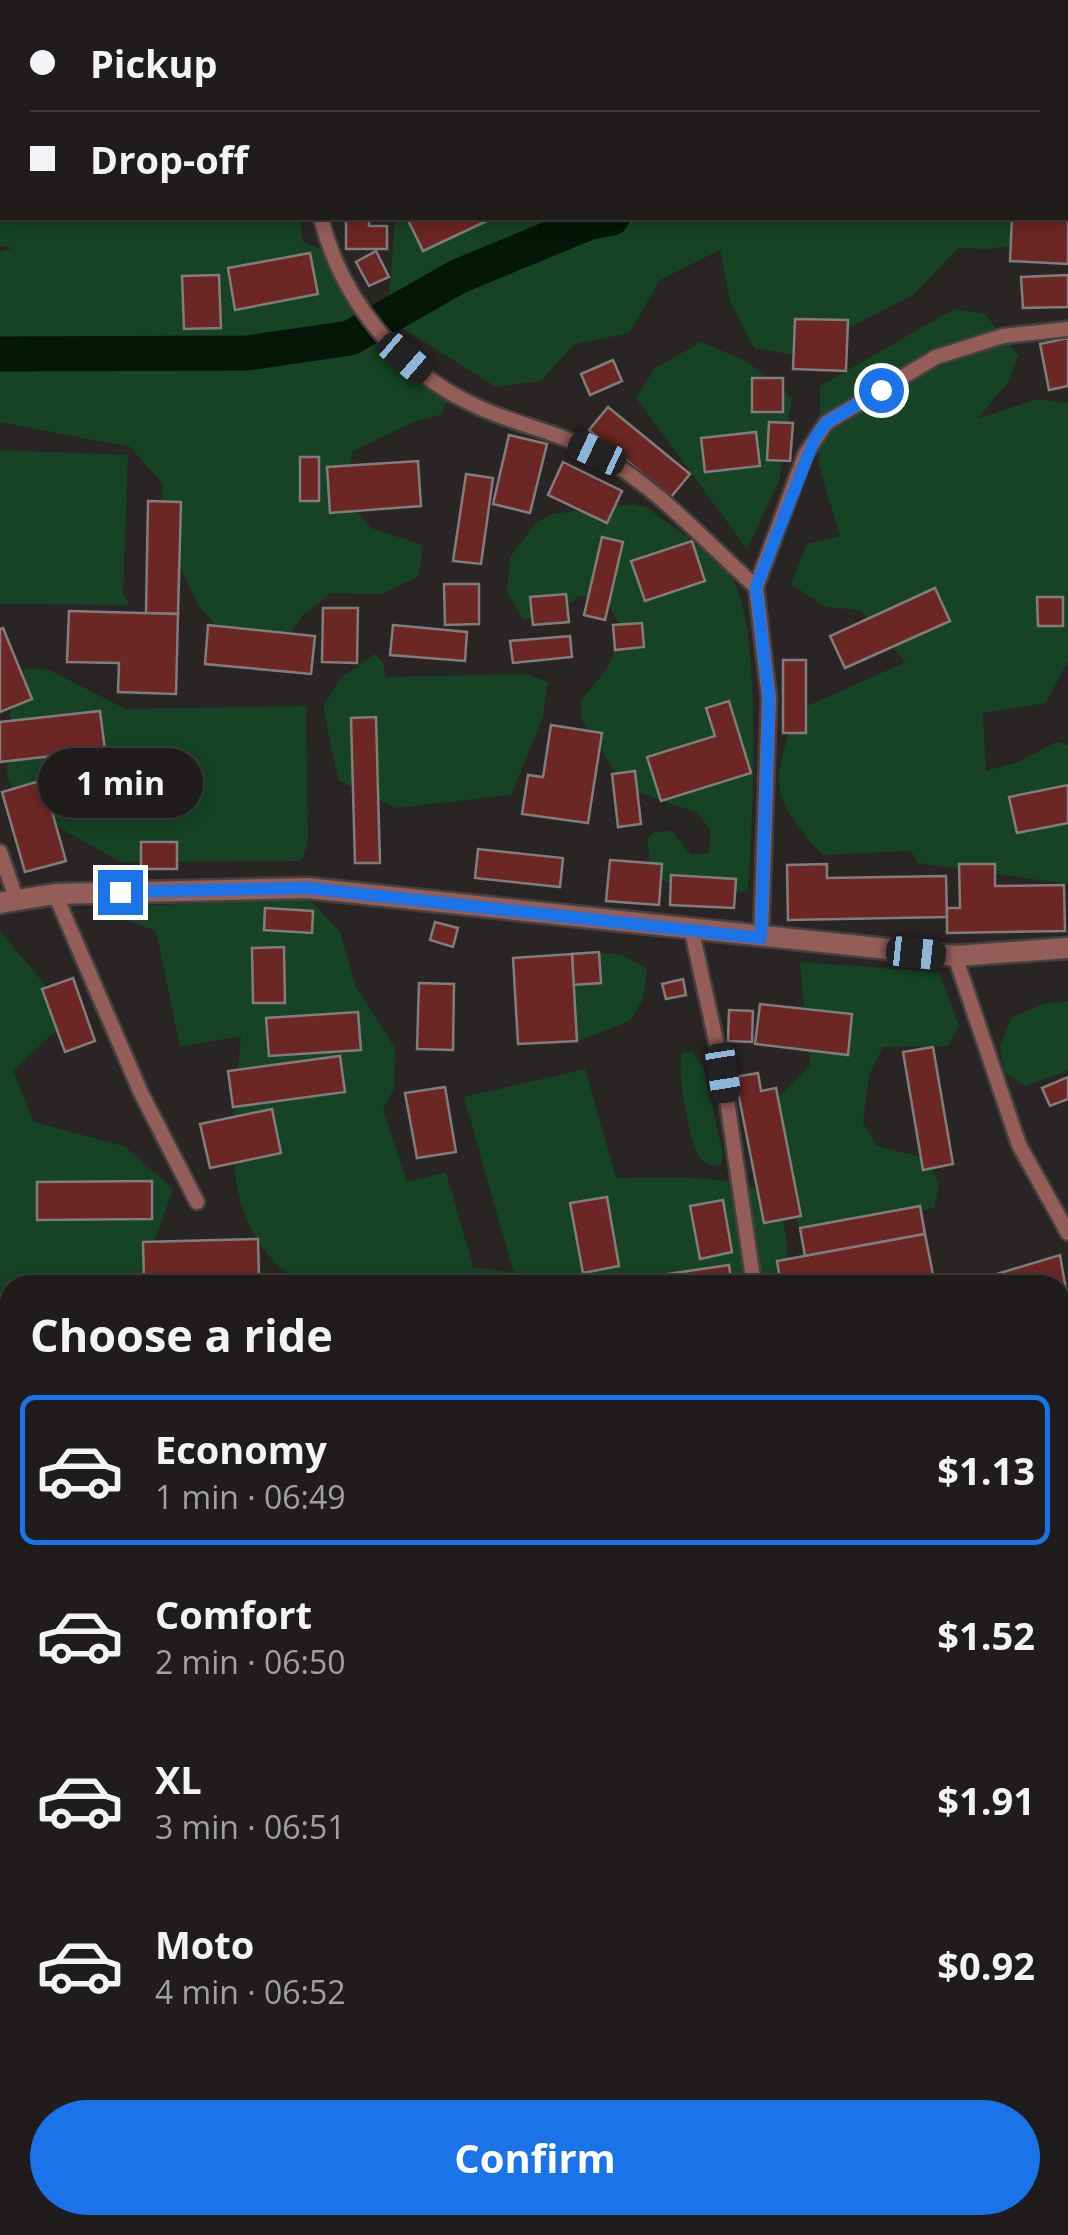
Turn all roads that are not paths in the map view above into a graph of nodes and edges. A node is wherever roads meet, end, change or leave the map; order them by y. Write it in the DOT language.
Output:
graph roads {
  1 [pos="322,220"];
  2 [pos="1068,329"];
  3 [pos="756,587"];
  4 [pos="0,852"];
  5 [pos="55,894"];
  6 [pos="8,900"];
  7 [pos="692,932"];
  8 [pos="761,938"];
  9 [pos="1068,948"];
  10 [pos="955,956"];
  11 [pos="197,1202"];
  12 [pos="1068,1233"];
  13 [pos="753,1275"];
  1 -- 3 [label="lane"];
  2 -- 3 [label="lane"];
  3 -- 8 [label="lane"];
  4 -- 6 [label="lane"];
  5 -- 6 [label="street"];
  5 -- 7 [label="street"];
  5 -- 11 [label="lane"];
  7 -- 8 [label="street"];
  7 -- 13 [label="lane"];
  8 -- 10 [label="street"];
  9 -- 10 [label="street"];
  10 -- 12 [label="lane"];
}
